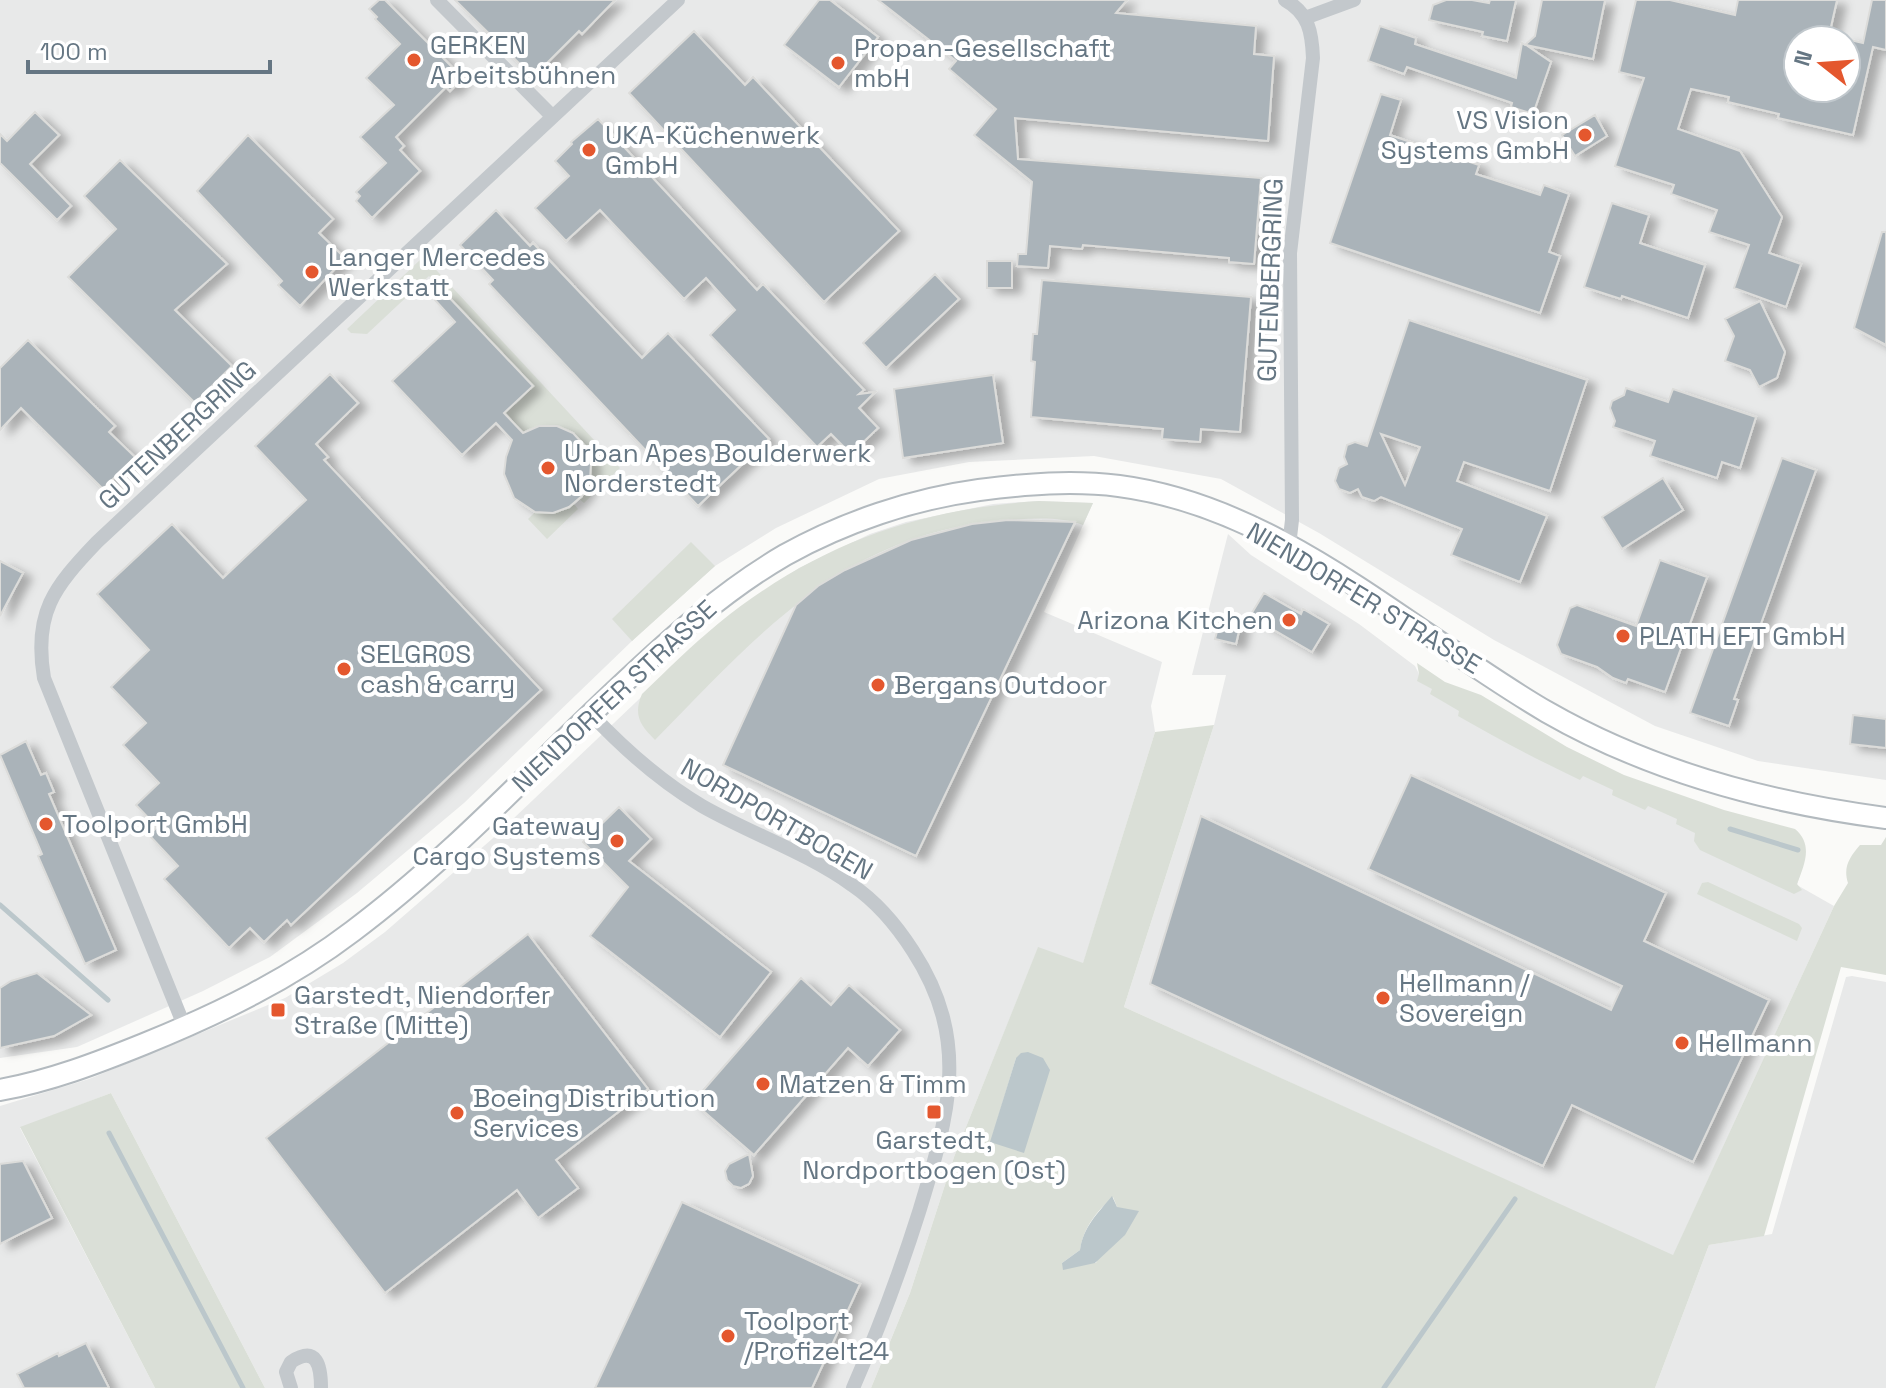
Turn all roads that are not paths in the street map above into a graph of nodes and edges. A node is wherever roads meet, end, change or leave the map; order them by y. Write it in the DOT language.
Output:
graph roads {
  1 [pos="437,0"];
  2 [pos="678,0"];
  3 [pos="1285,0"];
  4 [pos="1354,0"];
  5 [pos="1305,18"];
  6 [pos="552,116"];
  7 [pos="1289,546"];
  8 [pos="591,714"];
  9 [pos="1886,818"];
  10 [pos="185,1028"];
  11 [pos="0,1090"];
  12 [pos="291,1388"];
  13 [pos="321,1388"];
  14 [pos="853,1388"];
  1 -- 6 [label="street"];
  2 -- 6 [label="street, GUTENBERGRING"];
  3 -- 5 [label="street"];
  4 -- 5 [label="street"];
  5 -- 7 [label="street, GUTENBERGRING"];
  6 -- 10 [label="street, GUTENBERGRING"];
  7 -- 8 [label="main road, NIENDORFER STRASSE"];
  7 -- 9 [label="main road, NIENDORFER STRASSE"];
  8 -- 10 [label="main road, NIENDORFER STRASSE"];
  8 -- 14 [label="street, NORDPORTBOGEN"];
  10 -- 11 [label="main road, NIENDORFER STRASSE"];
  12 -- 13 [label="street"];
}
